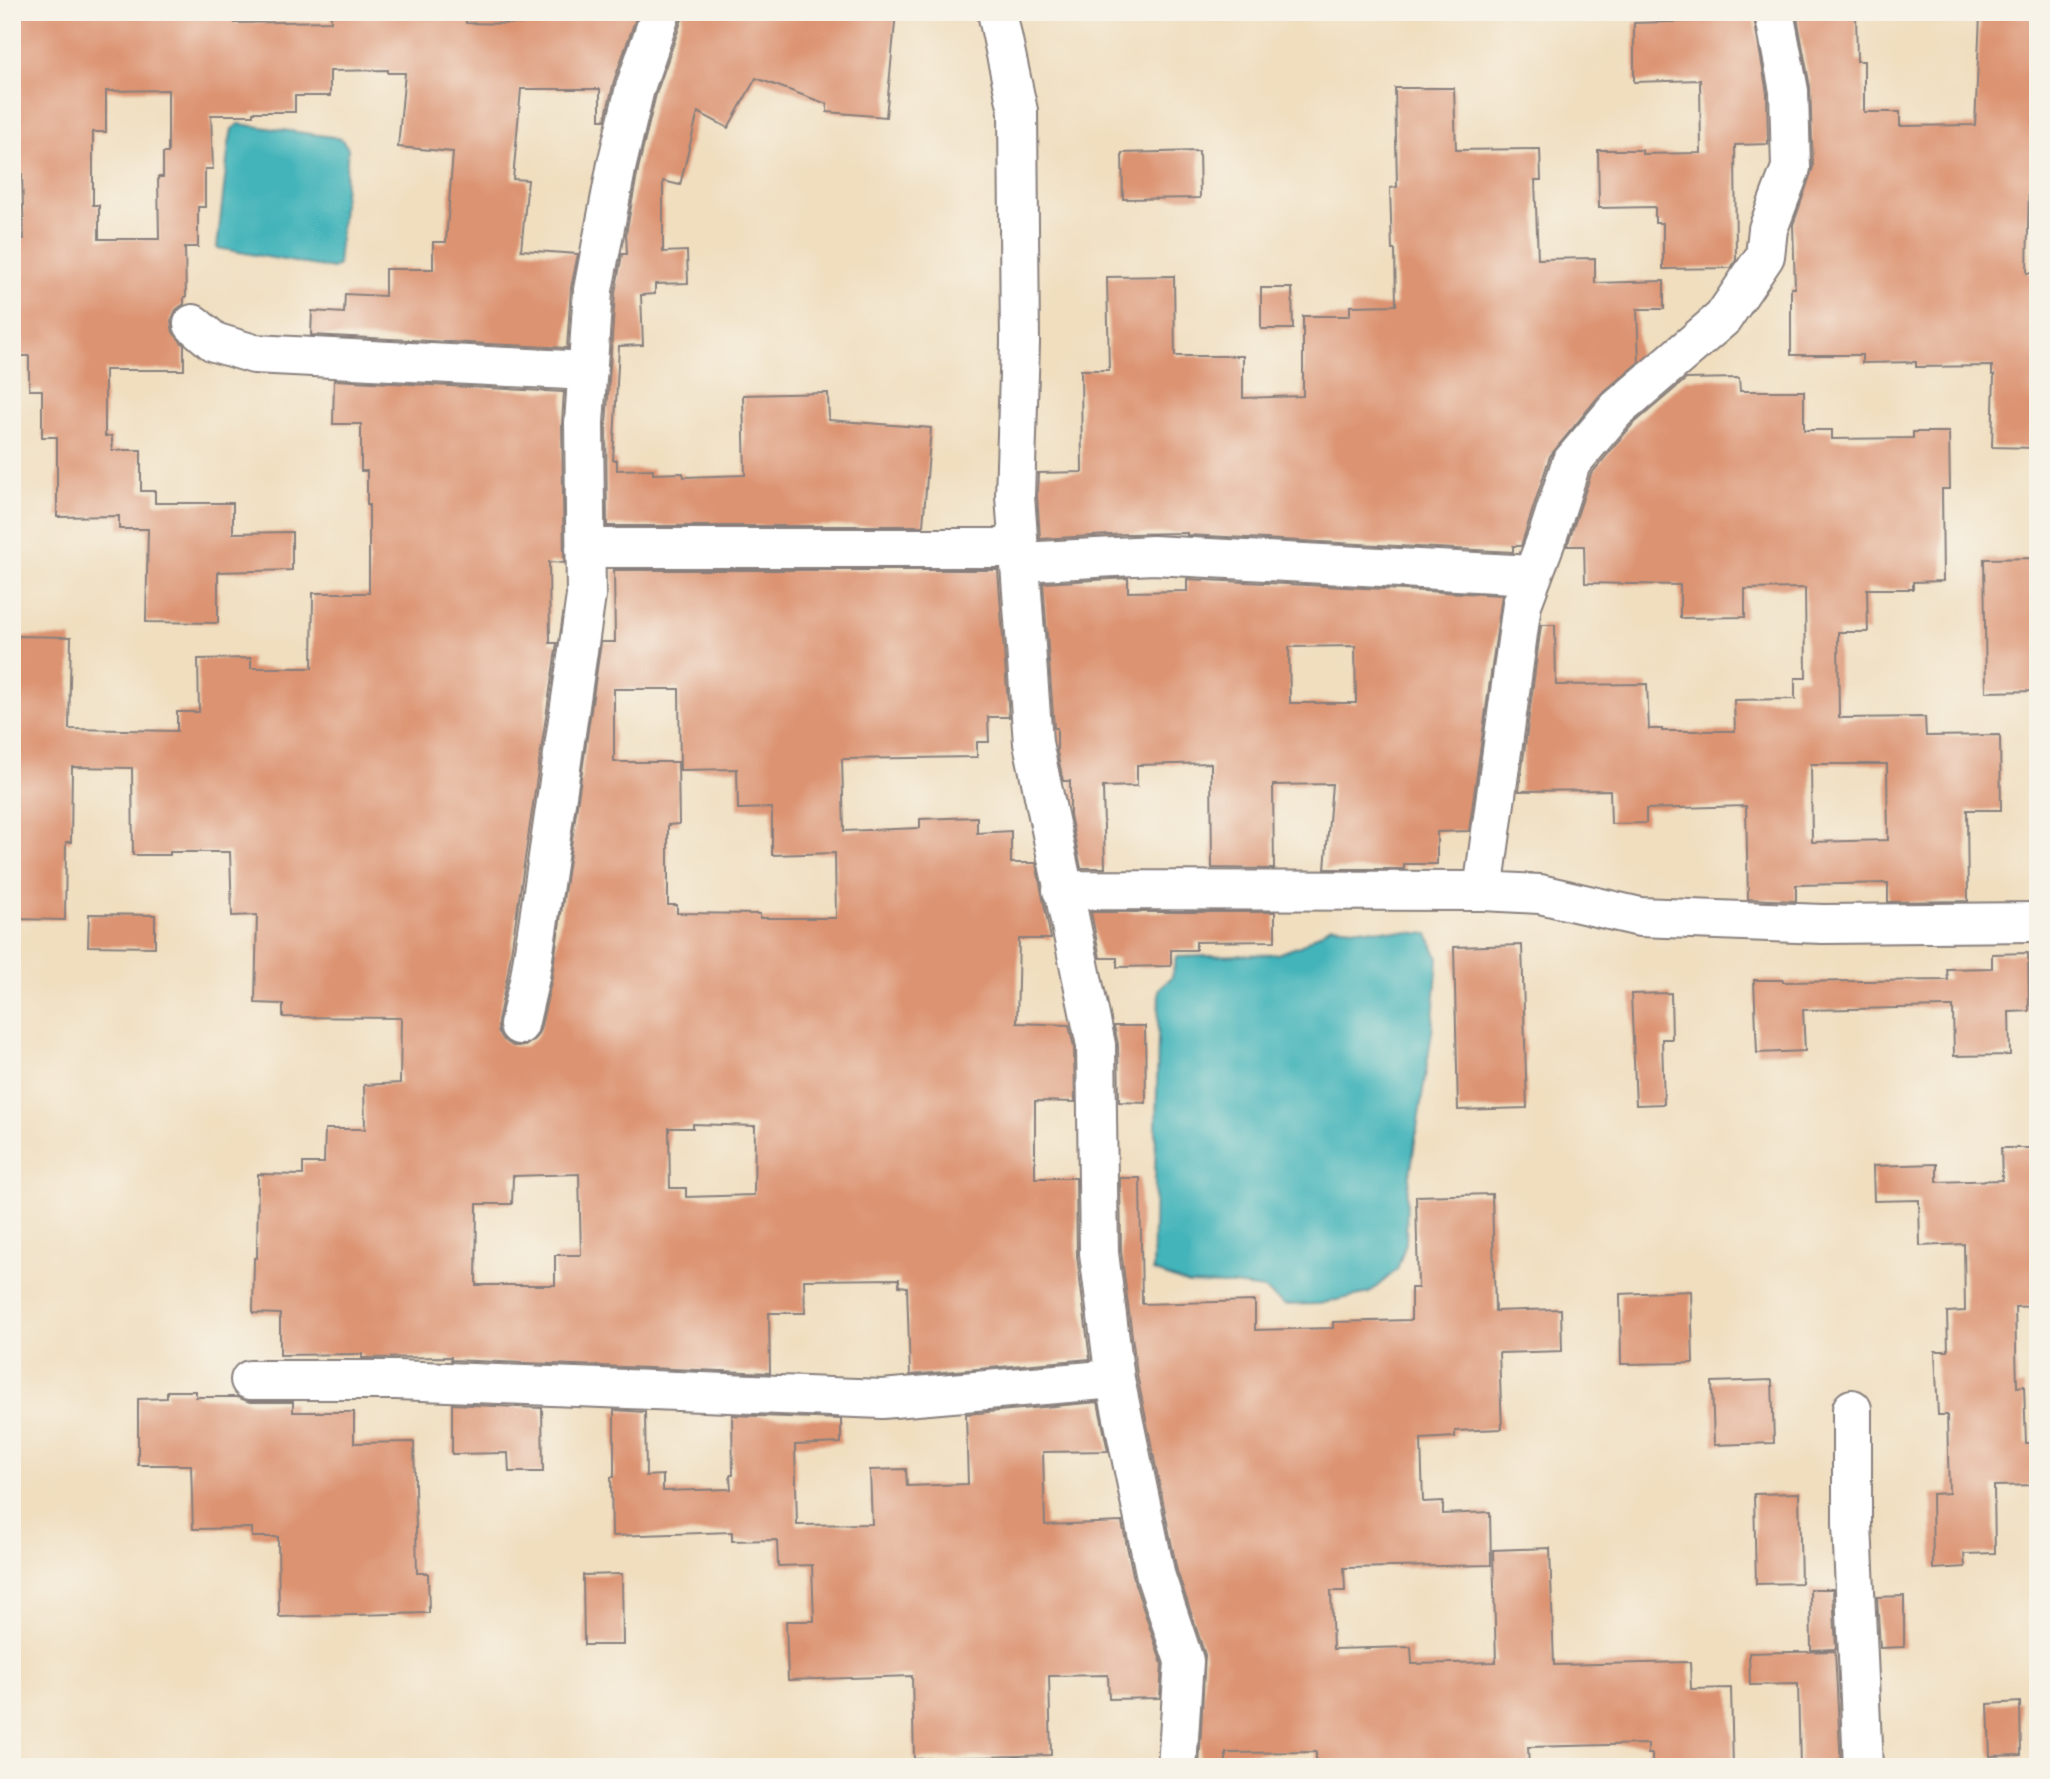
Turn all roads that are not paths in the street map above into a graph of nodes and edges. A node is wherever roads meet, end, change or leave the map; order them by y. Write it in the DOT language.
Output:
graph roads {
  1 [pos="661,12"];
  2 [pos="997,12"];
  3 [pos="1774,12"];
  4 [pos="193,324"];
  5 [pos="588,371"];
  6 [pos="585,548"];
  7 [pos="1020,555"];
  8 [pos="1533,575"];
  9 [pos="1062,890"];
  10 [pos="1483,891"];
  11 [pos="2038,922"];
  12 [pos="519,1025"];
  13 [pos="1115,1379"];
  14 [pos="250,1380"];
  15 [pos="1852,1409"];
  16 [pos="1177,1767"];
  17 [pos="1863,1767"];
  1 -- 5 [label="street"];
  2 -- 7 [label="street"];
  3 -- 8 [label="street"];
  4 -- 5 [label="street"];
  5 -- 6 [label="street"];
  6 -- 7 [label="street"];
  6 -- 12 [label="street"];
  7 -- 8 [label="street"];
  7 -- 9 [label="street"];
  8 -- 10 [label="street"];
  9 -- 10 [label="street"];
  9 -- 13 [label="street"];
  10 -- 11 [label="street"];
  13 -- 14 [label="street"];
  13 -- 16 [label="street"];
  15 -- 17 [label="street"];
}
